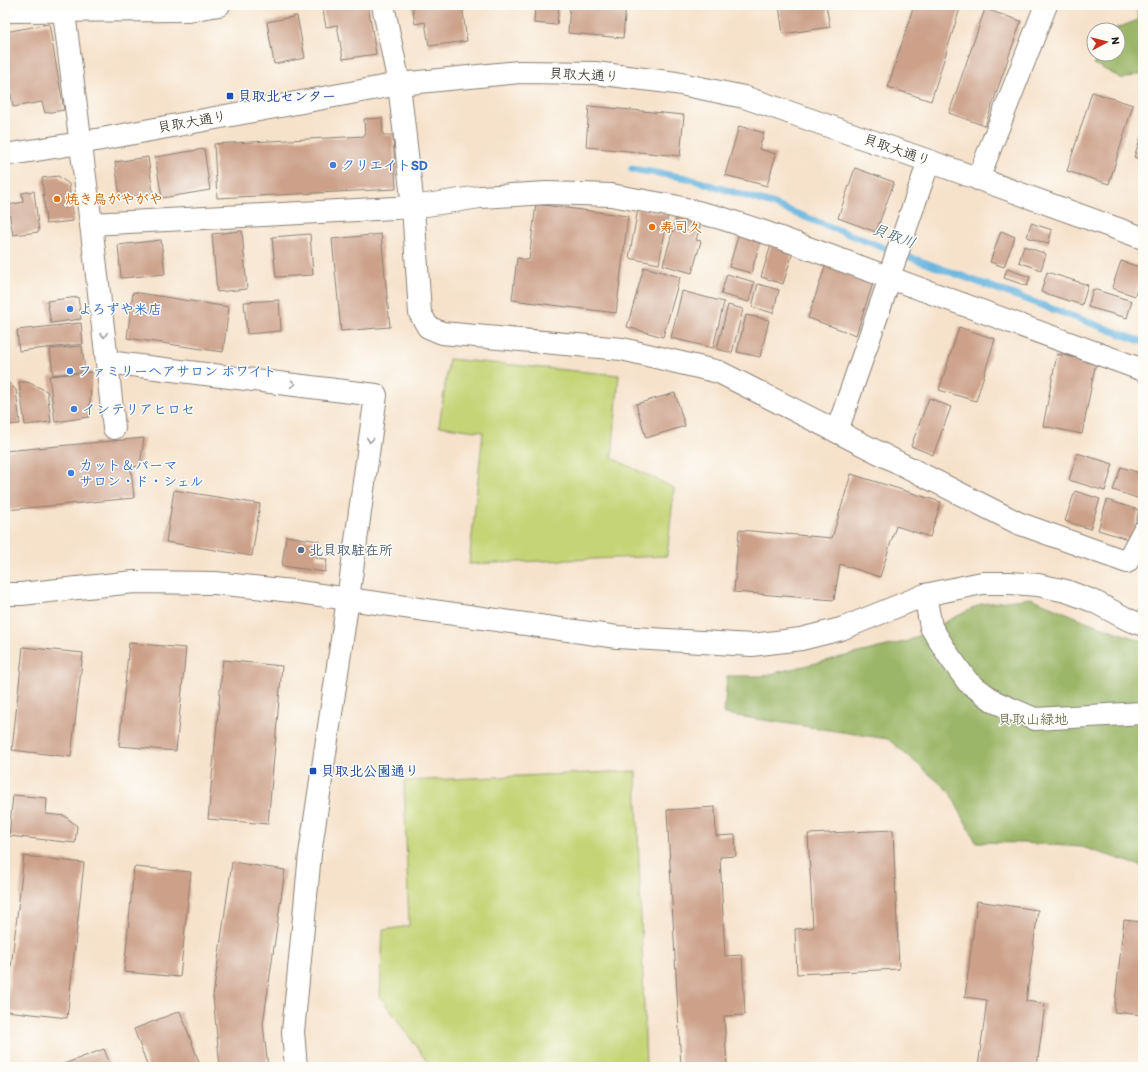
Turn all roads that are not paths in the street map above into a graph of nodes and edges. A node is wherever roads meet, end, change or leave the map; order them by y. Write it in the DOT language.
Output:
graph roads {
  1 [pos="219,5"];
  2 [pos="382,5"];
  3 [pos="1046,5"];
  4 [pos="63,8"];
  5 [pos="5,11"];
  6 [pos="399,84"];
  7 [pos="80,143"];
  8 [pos="5,155"];
  9 [pos="929,161"];
  10 [pos="978,179"];
  11 [pos="413,207"];
  12 [pos="91,224"];
  13 [pos="1143,238"];
  14 [pos="891,273"];
  15 [pos="107,362"];
  16 [pos="1143,370"];
  17 [pos="114,428"];
  18 [pos="837,431"];
  19 [pos="1143,532"];
  20 [pos="5,594"];
  21 [pos="925,595"];
  22 [pos="348,599"];
  23 [pos="1143,625"];
  24 [pos="1143,714"];
  25 [pos="296,1067"];
  1 -- 4 [label="street"];
  2 -- 6 [label="street"];
  3 -- 10 [label="street"];
  4 -- 5 [label="street"];
  4 -- 7 [label="street"];
  6 -- 7 [label="street, 貝取大通り"];
  6 -- 9 [label="street, 貝取大通り"];
  6 -- 11 [label="street"];
  7 -- 8 [label="street, 貝取大通り"];
  7 -- 12 [label="street"];
  9 -- 10 [label="street, 貝取大通り"];
  9 -- 14 [label="street"];
  10 -- 13 [label="street, 貝取大通り"];
  11 -- 12 [label="street"];
  11 -- 14 [label="street"];
  11 -- 18 [label="street"];
  12 -- 15 [label="street, one-way"];
  14 -- 16 [label="street"];
  14 -- 18 [label="street"];
  15 -- 17 [label="street"];
  15 -- 22 [label="street, one-way"];
  18 -- 19 [label="street"];
  20 -- 22 [label="street"];
  21 -- 22 [label="street"];
  21 -- 23 [label="street"];
  21 -- 24 [label="street"];
  22 -- 25 [label="street"];
}
